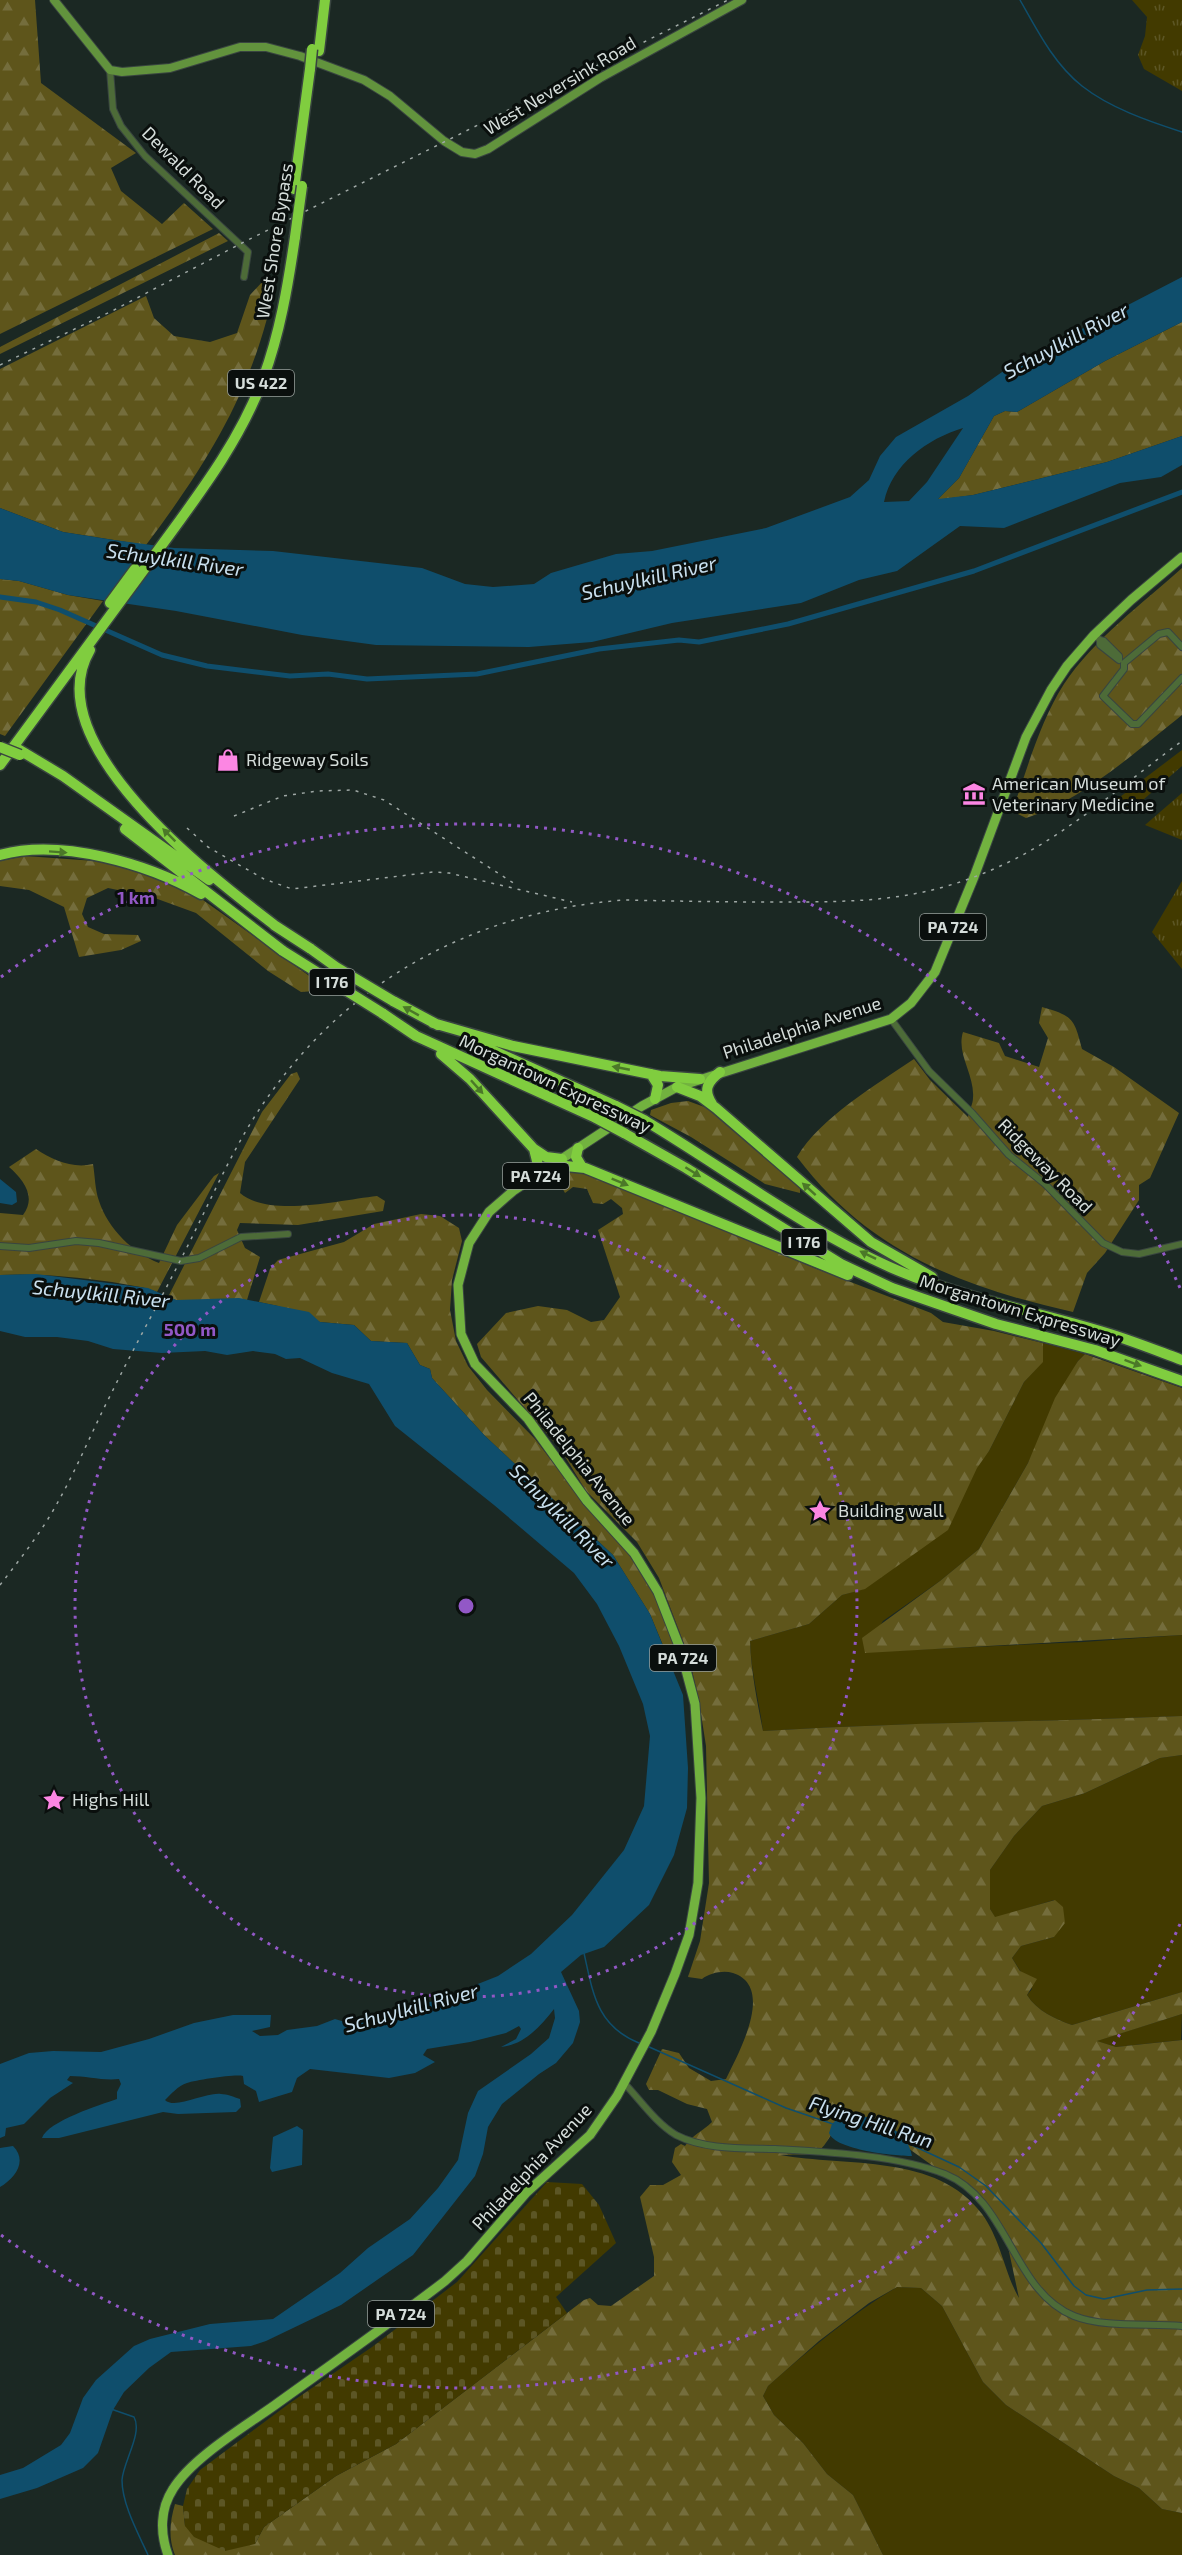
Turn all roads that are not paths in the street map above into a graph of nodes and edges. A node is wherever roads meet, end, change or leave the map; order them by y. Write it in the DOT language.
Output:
graph roads {
  1 [pos="54,0"];
  2 [pos="319,0"];
  3 [pos="325,0"];
  4 [pos="742,0"];
  5 [pos="316,50"];
  6 [pos="110,70"];
  7 [pos="244,277"];
  8 [pos="182,511"];
  9 [pos="1182,557"];
  10 [pos="95,633"];
  11 [pos="1097,638"];
  12 [pos="1182,647"];
  13 [pos="1121,662"];
  14 [pos="1182,678"];
  15 [pos="0,746"];
  16 [pos="19,752"];
  17 [pos="0,765"];
  18 [pos="0,855"];
  19 [pos="278,927"];
  20 [pos="256,931"];
  21 [pos="891,1019"];
  22 [pos="433,1023"];
  23 [pos="416,1036"];
  24 [pos="720,1072"];
  25 [pos="651,1074"];
  26 [pos="700,1079"];
  27 [pos="677,1087"];
  28 [pos="655,1099"];
  29 [pos="712,1105"];
  30 [pos="578,1148"];
  31 [pos="534,1149"];
  32 [pos="562,1159"];
  33 [pos="582,1167"];
  34 [pos="540,1173"];
  35 [pos="288,1234"];
  36 [pos="1182,1244"];
  37 [pos="0,1246"];
  38 [pos="1002,1304"];
  39 [pos="996,1324"];
  40 [pos="1182,1360"];
  41 [pos="1182,1382"];
  42 [pos="625,2084"];
  43 [pos="1182,2326"];
  44 [pos="168,2555"];
  1 -- 6 [label="street"];
  2 -- 5 [label="highway, West Shore Bypass / US 422"];
  3 -- 5 [label="highway, West Shore Bypass / US 422"];
  4 -- 6 [label="street, West Neversink Road"];
  5 -- 8 [label="highway, West Shore Bypass / US 422, bridge"];
  6 -- 7 [label="street, Dewald Road"];
  8 -- 10 [label="highway, West Shore Bypass / US 422"];
  8 -- 10 [label="highway, West Shore Bypass / US 422"];
  9 -- 11 [label="main road, Philadelphia Avenue / PA 724"];
  10 -- 15 [label="highway, West Shore Bypass / US 422"];
  10 -- 17 [label="highway, West Shore Bypass / US 422"];
  19 -- 10 [label="highway, one-way"];
  11 -- 13 [label="street"];
  11 -- 21 [label="main road, Philadelphia Avenue / PA 724"];
  12 -- 13 [label="street"];
  13 -- 14 [label="street"];
  15 -- 16 [label="highway, bridge"];
  16 -- 19 [label="highway"];
  16 -- 20 [label="highway"];
  18 -- 20 [label="highway, one-way"];
  22 -- 19 [label="highway, Morgantown Expressway / I 176, one-way, bridge"];
  20 -- 23 [label="highway, Morgantown Expressway / I 176, bridge"];
  21 -- 24 [label="main road, Philadelphia Avenue / PA 724"];
  21 -- 36 [label="street, Ridgeway Road"];
  25 -- 22 [label="highway, one-way"];
  38 -- 22 [label="highway, Morgantown Expressway / I 176, one-way, bridge"];
  23 -- 31 [label="highway, one-way"];
  23 -- 39 [label="highway, Morgantown Expressway / I 176, one-way, bridge"];
  24 -- 26 [label="main road, Philadelphia Avenue / PA 724"];
  24 -- 29 [label="highway"];
  25 -- 26 [label="highway"];
  25 -- 28 [label="highway"];
  26 -- 27 [label="main road, Philadelphia Avenue / PA 724"];
  27 -- 28 [label="main road, Philadelphia Avenue / PA 724"];
  27 -- 29 [label="highway"];
  28 -- 30 [label="main road, Philadelphia Avenue / PA 724"];
  38 -- 29 [label="highway, one-way"];
  30 -- 32 [label="main road, Philadelphia Avenue / PA 724"];
  30 -- 33 [label="highway"];
  31 -- 32 [label="highway"];
  31 -- 34 [label="highway"];
  32 -- 34 [label="main road, Philadelphia Avenue / PA 724"];
  33 -- 34 [label="highway"];
  33 -- 39 [label="highway, one-way"];
  34 -- 42 [label="main road, Philadelphia Avenue / PA 724"];
  35 -- 37 [label="street"];
  38 -- 40 [label="highway, Morgantown Expressway / I 176"];
  39 -- 41 [label="highway, Morgantown Expressway / I 176, one-way"];
  42 -- 43 [label="street"];
  42 -- 44 [label="main road, Philadelphia Avenue / PA 724"];
}
